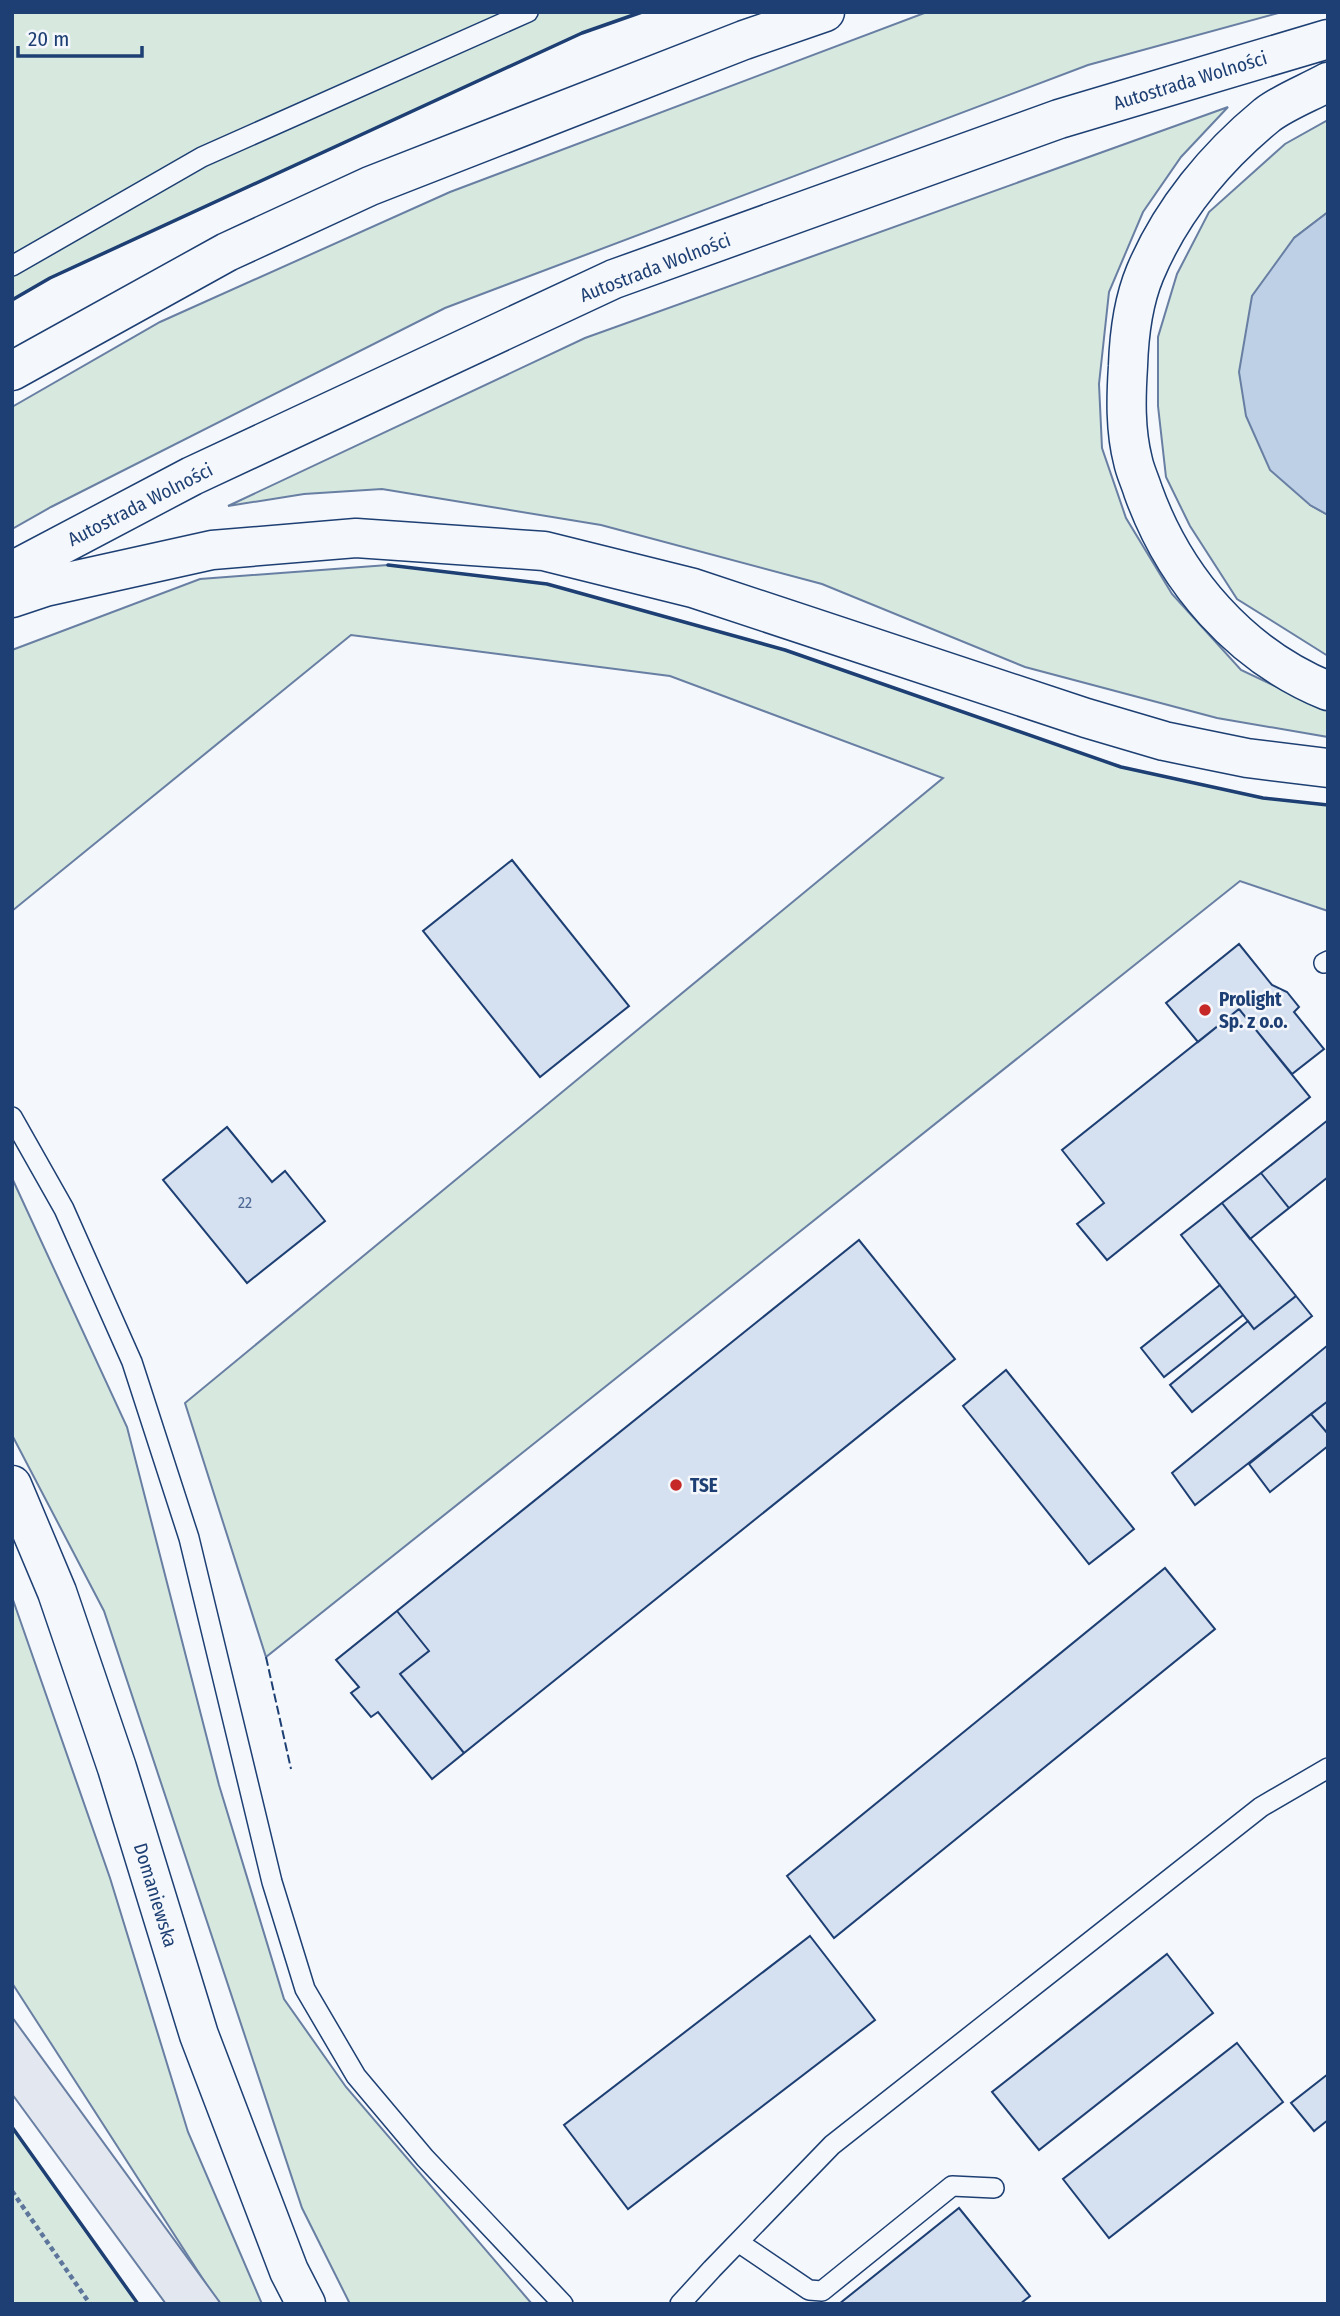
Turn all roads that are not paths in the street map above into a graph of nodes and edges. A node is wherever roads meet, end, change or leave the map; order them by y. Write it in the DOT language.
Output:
graph roads {
  1 [pos="528,12"];
  2 [pos="825,12"];
  3 [pos="1328,38"];
  4 [pos="1328,82"];
  5 [pos="12,266"];
  6 [pos="12,371"];
  7 [pos="12,571"];
  8 [pos="12,598"];
  9 [pos="1328,691"];
  10 [pos="1328,768"];
  11 [pos="12,1117"];
  12 [pos="12,1485"];
  13 [pos="1328,1768"];
  14 [pos="994,2188"];
  15 [pos="738,2242"];
  16 [pos="306,2304"];
  17 [pos="563,2304"];
  18 [pos="680,2304"];
  1 -- 5 [label="lane"];
  2 -- 6 [label="main road"];
  3 -- 7 [label="main road, Autostrada Wolności"];
  4 -- 9 [label="main road"];
  8 -- 10 [label="main road"];
  11 -- 17 [label="lane"];
  12 -- 16 [label="main road, Domaniewska"];
  13 -- 15 [label="lane"];
  14 -- 15 [label="lane"];
  15 -- 18 [label="lane"];
}
